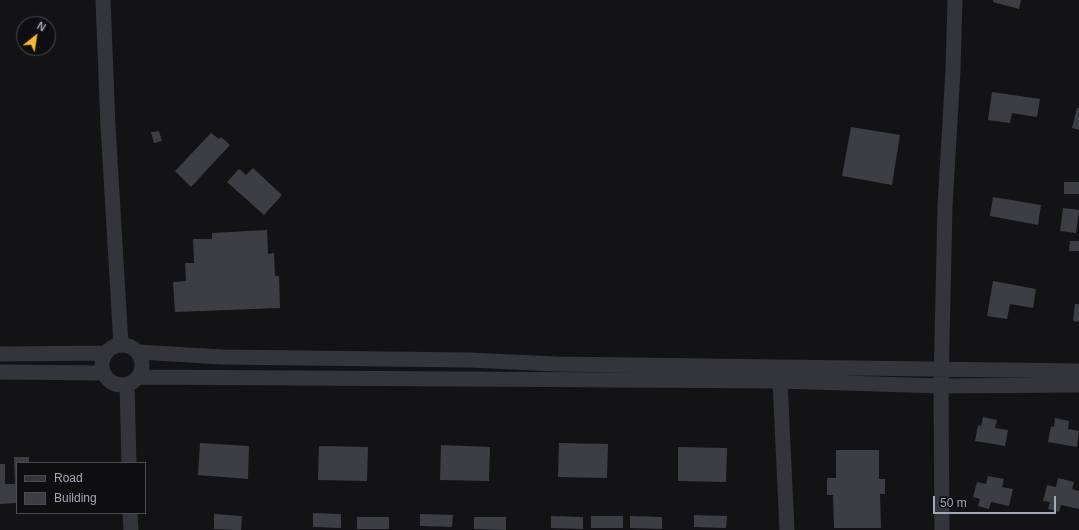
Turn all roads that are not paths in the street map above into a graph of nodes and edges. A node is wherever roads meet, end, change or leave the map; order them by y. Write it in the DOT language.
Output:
graph roads {
  1 [pos="104,0"];
  2 [pos="955,0"];
  3 [pos="121,345"];
  4 [pos="138,352"];
  5 [pos="106,353"];
  6 [pos="0,354"];
  7 [pos="942,369"];
  8 [pos="1079,371"];
  9 [pos="0,372"];
  10 [pos="103,373"];
  11 [pos="133,381"];
  12 [pos="780,381"];
  13 [pos="1079,385"];
  14 [pos="941,386"];
  15 [pos="129,462"];
  16 [pos="130,514"];
  17 [pos="131,530"];
  18 [pos="787,530"];
  19 [pos="942,530"];
  1 -- 3 [label="street"];
  2 -- 7 [label="street"];
  3 -- 4 [label="street"];
  3 -- 5 [label="street"];
  4 -- 7 [label="street"];
  4 -- 11 [label="street"];
  5 -- 6 [label="street"];
  5 -- 10 [label="street"];
  7 -- 8 [label="street"];
  7 -- 14 [label="street"];
  9 -- 10 [label="street"];
  10 -- 11 [label="street"];
  11 -- 12 [label="street"];
  11 -- 15 [label="street"];
  12 -- 14 [label="street"];
  12 -- 18 [label="street"];
  13 -- 14 [label="street"];
  14 -- 19 [label="street"];
  16 -- 17 [label="street"];
}
